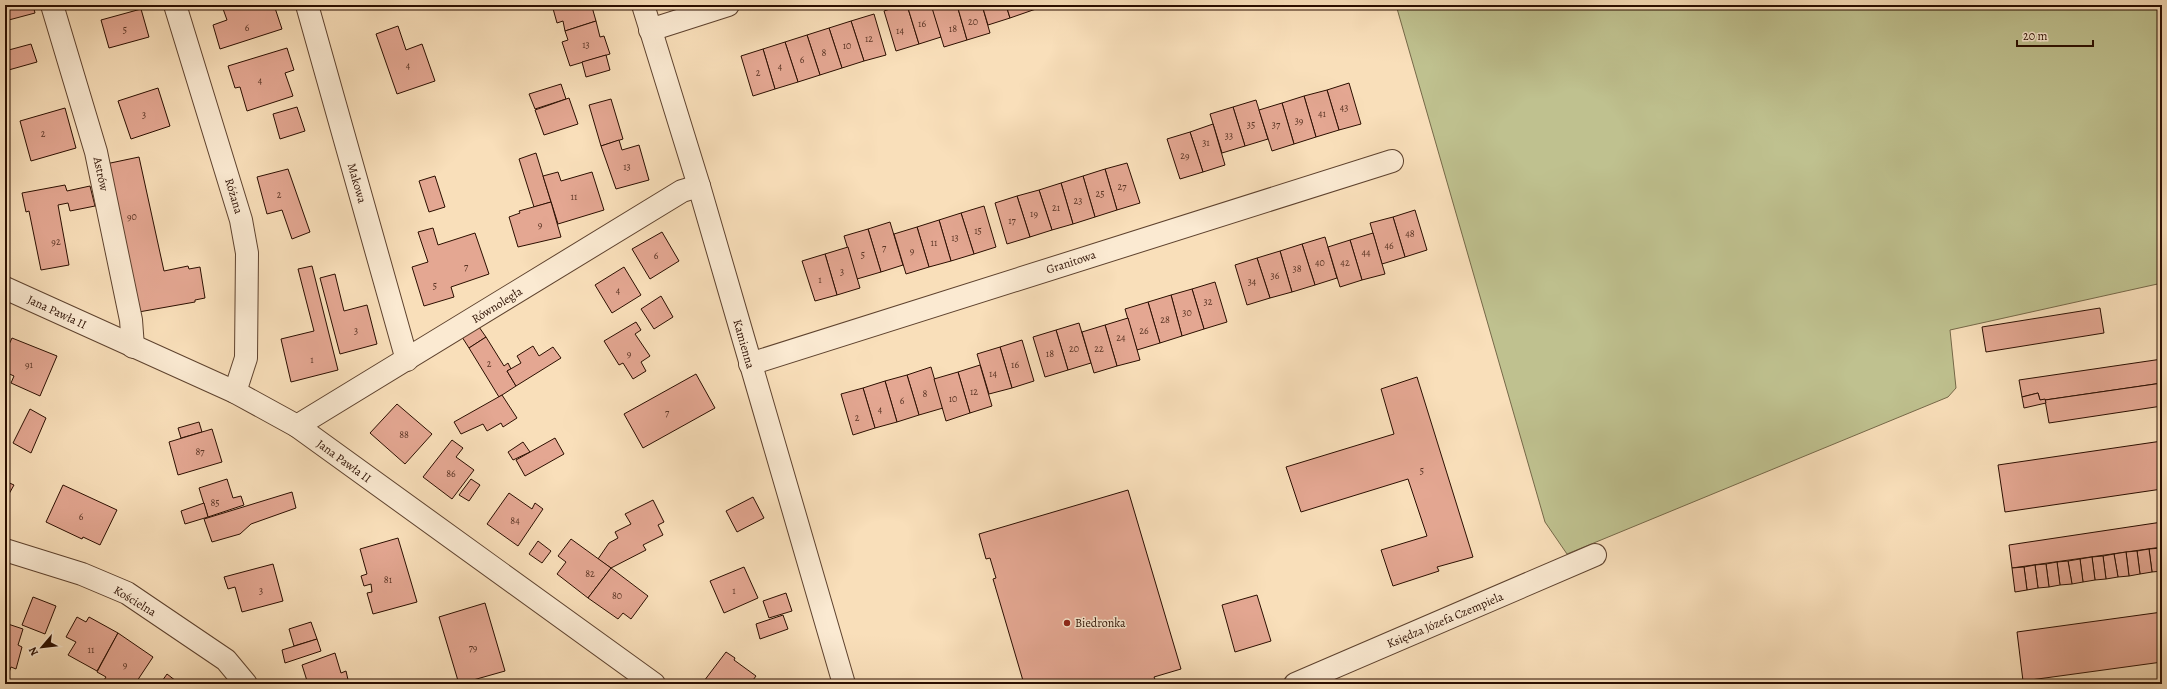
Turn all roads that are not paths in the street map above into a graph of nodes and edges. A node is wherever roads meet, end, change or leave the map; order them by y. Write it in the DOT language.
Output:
graph roads {
  1 [pos="52,5"];
  2 [pos="175,5"];
  3 [pos="307,5"];
  4 [pos="643,5"];
  5 [pos="728,5"];
  6 [pos="650,30"];
  7 [pos="1392,161"];
  8 [pos="699,186"];
  9 [pos="5,288"];
  10 [pos="133,347"];
  11 [pos="407,360"];
  12 [pos="750,364"];
  13 [pos="235,392"];
  14 [pos="297,426"];
  15 [pos="5,550"];
  16 [pos="1595,556"];
  17 [pos="246,684"];
  18 [pos="654,684"];
  19 [pos="844,684"];
  20 [pos="1295,684"];
  1 -- 10 [label="street, Astrów"];
  2 -- 13 [label="street, Różana"];
  3 -- 11 [label="street, Makowa"];
  4 -- 6 [label="street, Kamienna"];
  5 -- 6 [label="street"];
  6 -- 8 [label="street, Kamienna"];
  7 -- 12 [label="street, Granitowa"];
  8 -- 11 [label="street, Równoległa"];
  8 -- 12 [label="street, Kamienna"];
  9 -- 10 [label="street, Jana Pawła II"];
  10 -- 13 [label="street, Jana Pawła II"];
  11 -- 14 [label="street, Równoległa"];
  12 -- 19 [label="street, Kamienna"];
  13 -- 14 [label="street, Jana Pawła II"];
  14 -- 18 [label="street, Jana Pawła II"];
  15 -- 17 [label="street, Kościelna"];
  16 -- 20 [label="street, Księdza Józefa Czempiela"];
}
